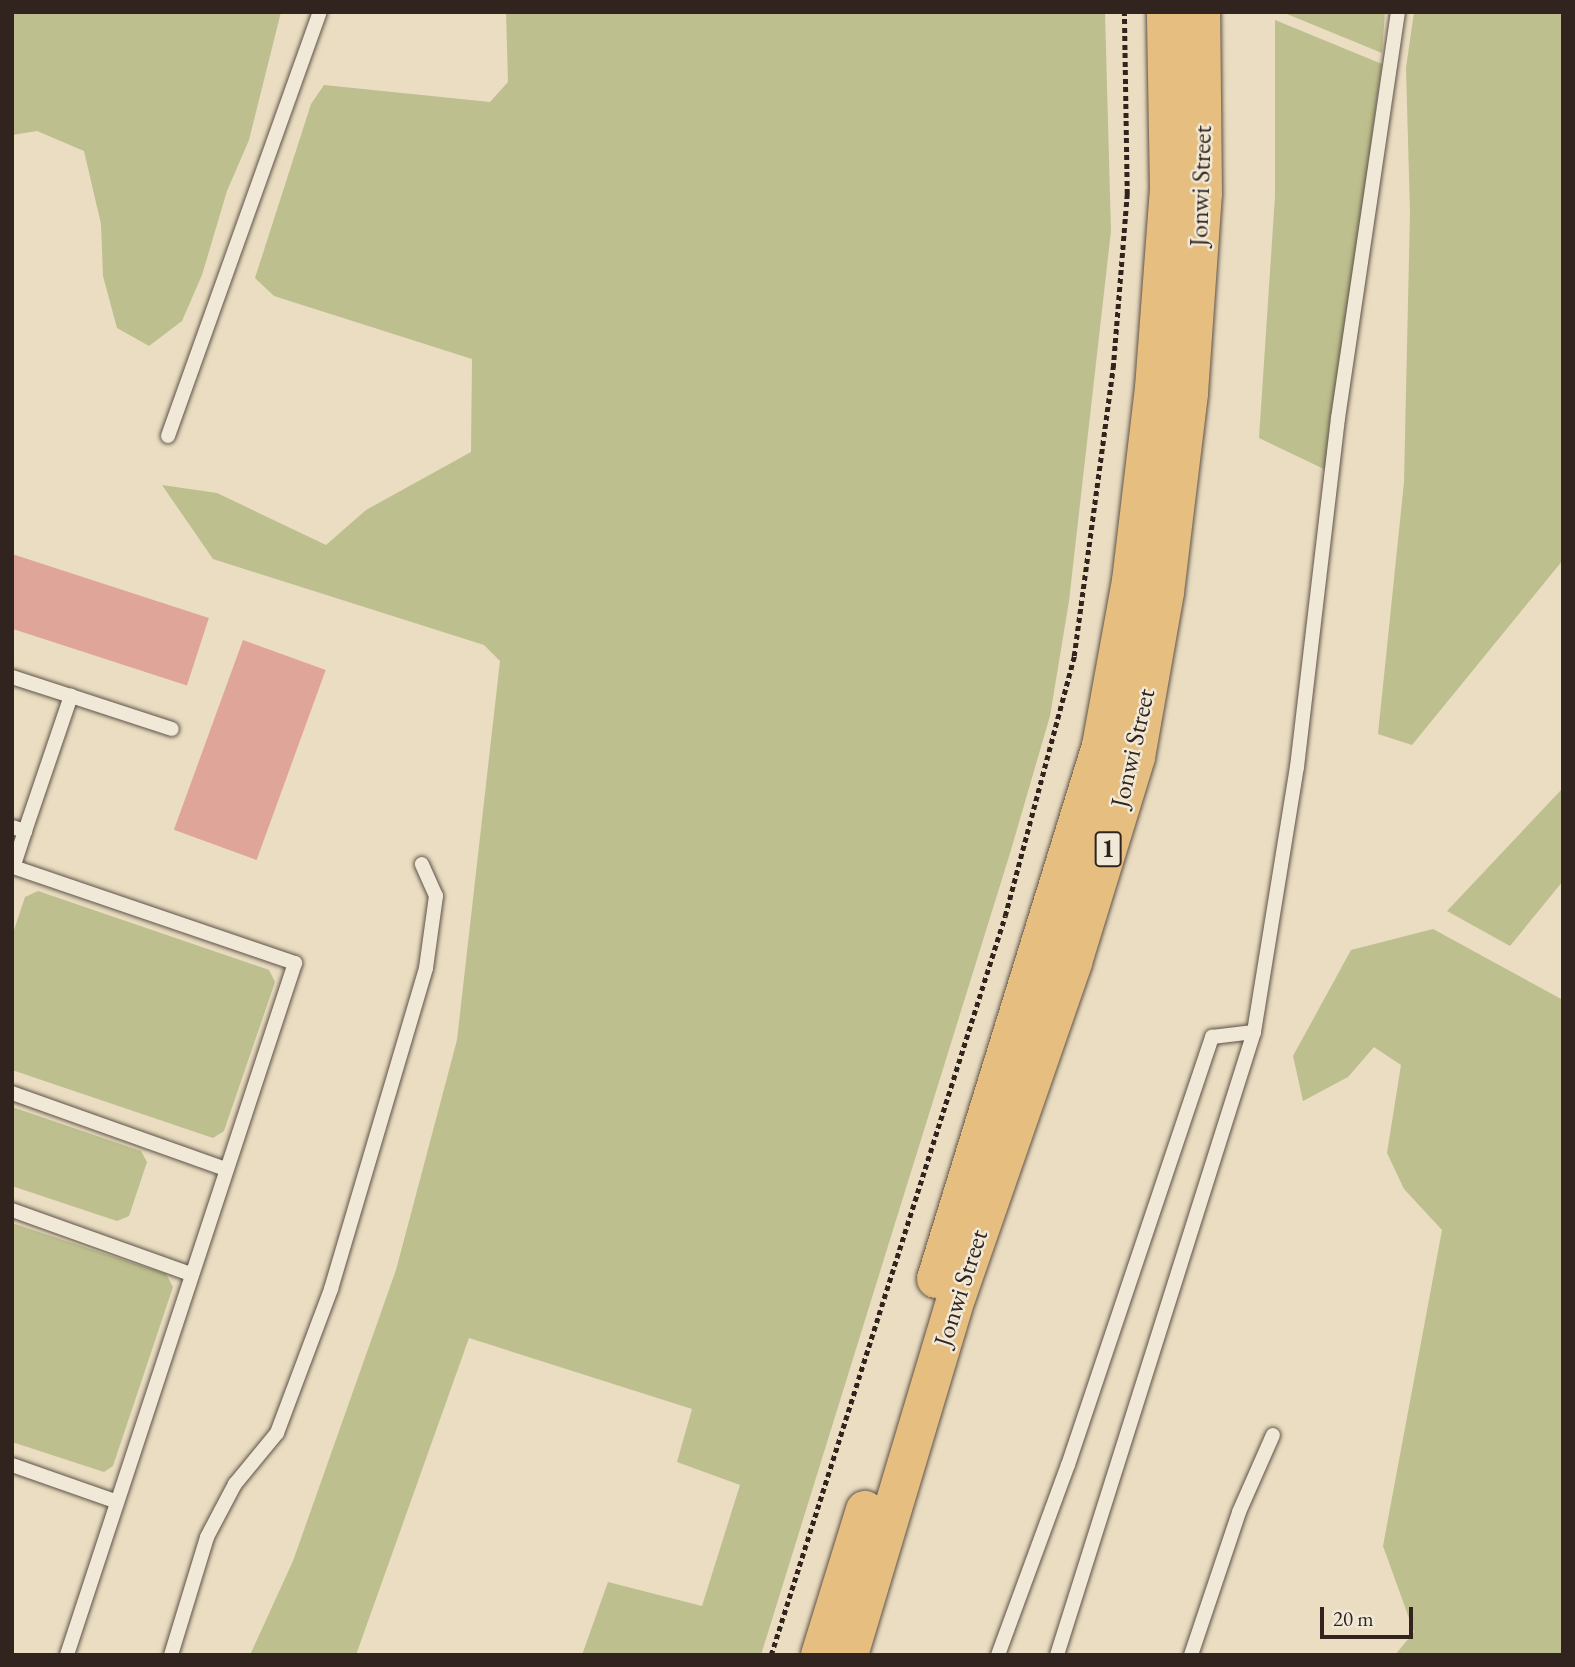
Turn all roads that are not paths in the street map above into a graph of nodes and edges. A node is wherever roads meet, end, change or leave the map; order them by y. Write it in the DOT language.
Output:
graph roads {
  1 [pos="320,12"];
  2 [pos="1166,12"];
  3 [pos="1201,12"];
  4 [pos="1398,12"];
  5 [pos="168,436"];
  6 [pos="12,677"];
  7 [pos="71,696"];
  8 [pos="172,729"];
  9 [pos="19,829"];
  10 [pos="422,864"];
  11 [pos="13,868"];
  12 [pos="1254,1032"];
  13 [pos="12,1093"];
  14 [pos="226,1169"];
  15 [pos="12,1210"];
  16 [pos="191,1275"];
  17 [pos="1273,1435"];
  18 [pos="12,1465"];
  19 [pos="115,1501"];
  20 [pos="67,1655"];
  21 [pos="170,1655"];
  22 [pos="820,1655"];
  23 [pos="849,1655"];
  24 [pos="998,1655"];
  25 [pos="1057,1655"];
  26 [pos="1191,1655"];
  1 -- 5 [label="lane"];
  2 -- 22 [label="main road, Jonwi Street / 1"];
  3 -- 23 [label="main road, Jonwi Street / 1"];
  4 -- 12 [label="lane"];
  6 -- 7 [label="lane"];
  7 -- 8 [label="lane"];
  7 -- 9 [label="lane"];
  9 -- 11 [label="lane"];
  10 -- 21 [label="lane"];
  11 -- 14 [label="lane"];
  12 -- 24 [label="lane"];
  12 -- 25 [label="lane"];
  13 -- 14 [label="lane"];
  14 -- 16 [label="lane"];
  15 -- 16 [label="lane"];
  16 -- 19 [label="lane"];
  17 -- 26 [label="lane"];
  18 -- 19 [label="lane"];
  19 -- 20 [label="lane"];
}
